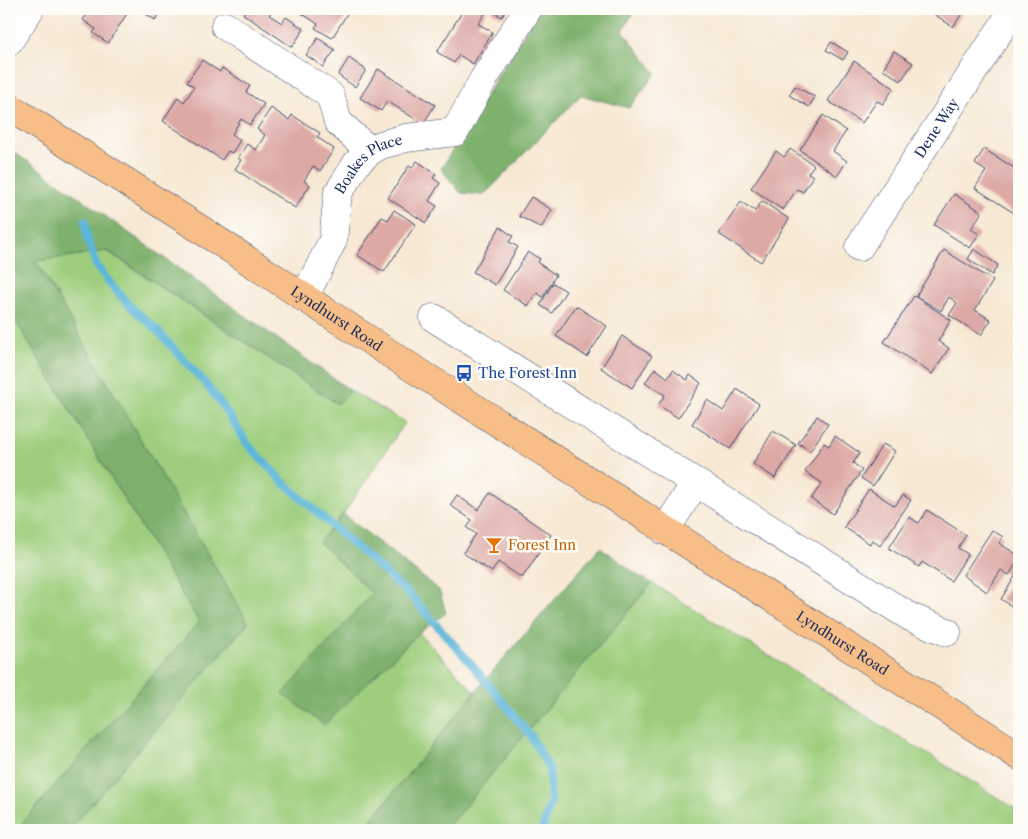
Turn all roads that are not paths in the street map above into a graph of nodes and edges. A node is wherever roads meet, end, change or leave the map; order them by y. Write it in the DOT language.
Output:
graph roads {
  1 [pos="30,9"];
  2 [pos="528,9"];
  3 [pos="1014,9"];
  4 [pos="225,26"];
  5 [pos="9,42"];
  6 [pos="9,107"];
  7 [pos="370,151"];
  8 [pos="859,247"];
  9 [pos="304,298"];
  10 [pos="434,318"];
  11 [pos="695,483"];
  12 [pos="665,530"];
  13 [pos="947,632"];
  14 [pos="1019,756"];
  1 -- 5 [label="street"];
  2 -- 7 [label="street, Boakes Place"];
  3 -- 8 [label="street, Dene Way"];
  4 -- 7 [label="street"];
  6 -- 9 [label="main road, Lyndhurst Road"];
  7 -- 9 [label="street, Boakes Place"];
  9 -- 12 [label="main road, Lyndhurst Road"];
  10 -- 11 [label="street"];
  11 -- 12 [label="street"];
  11 -- 13 [label="street"];
  12 -- 14 [label="main road, Lyndhurst Road"];
}
